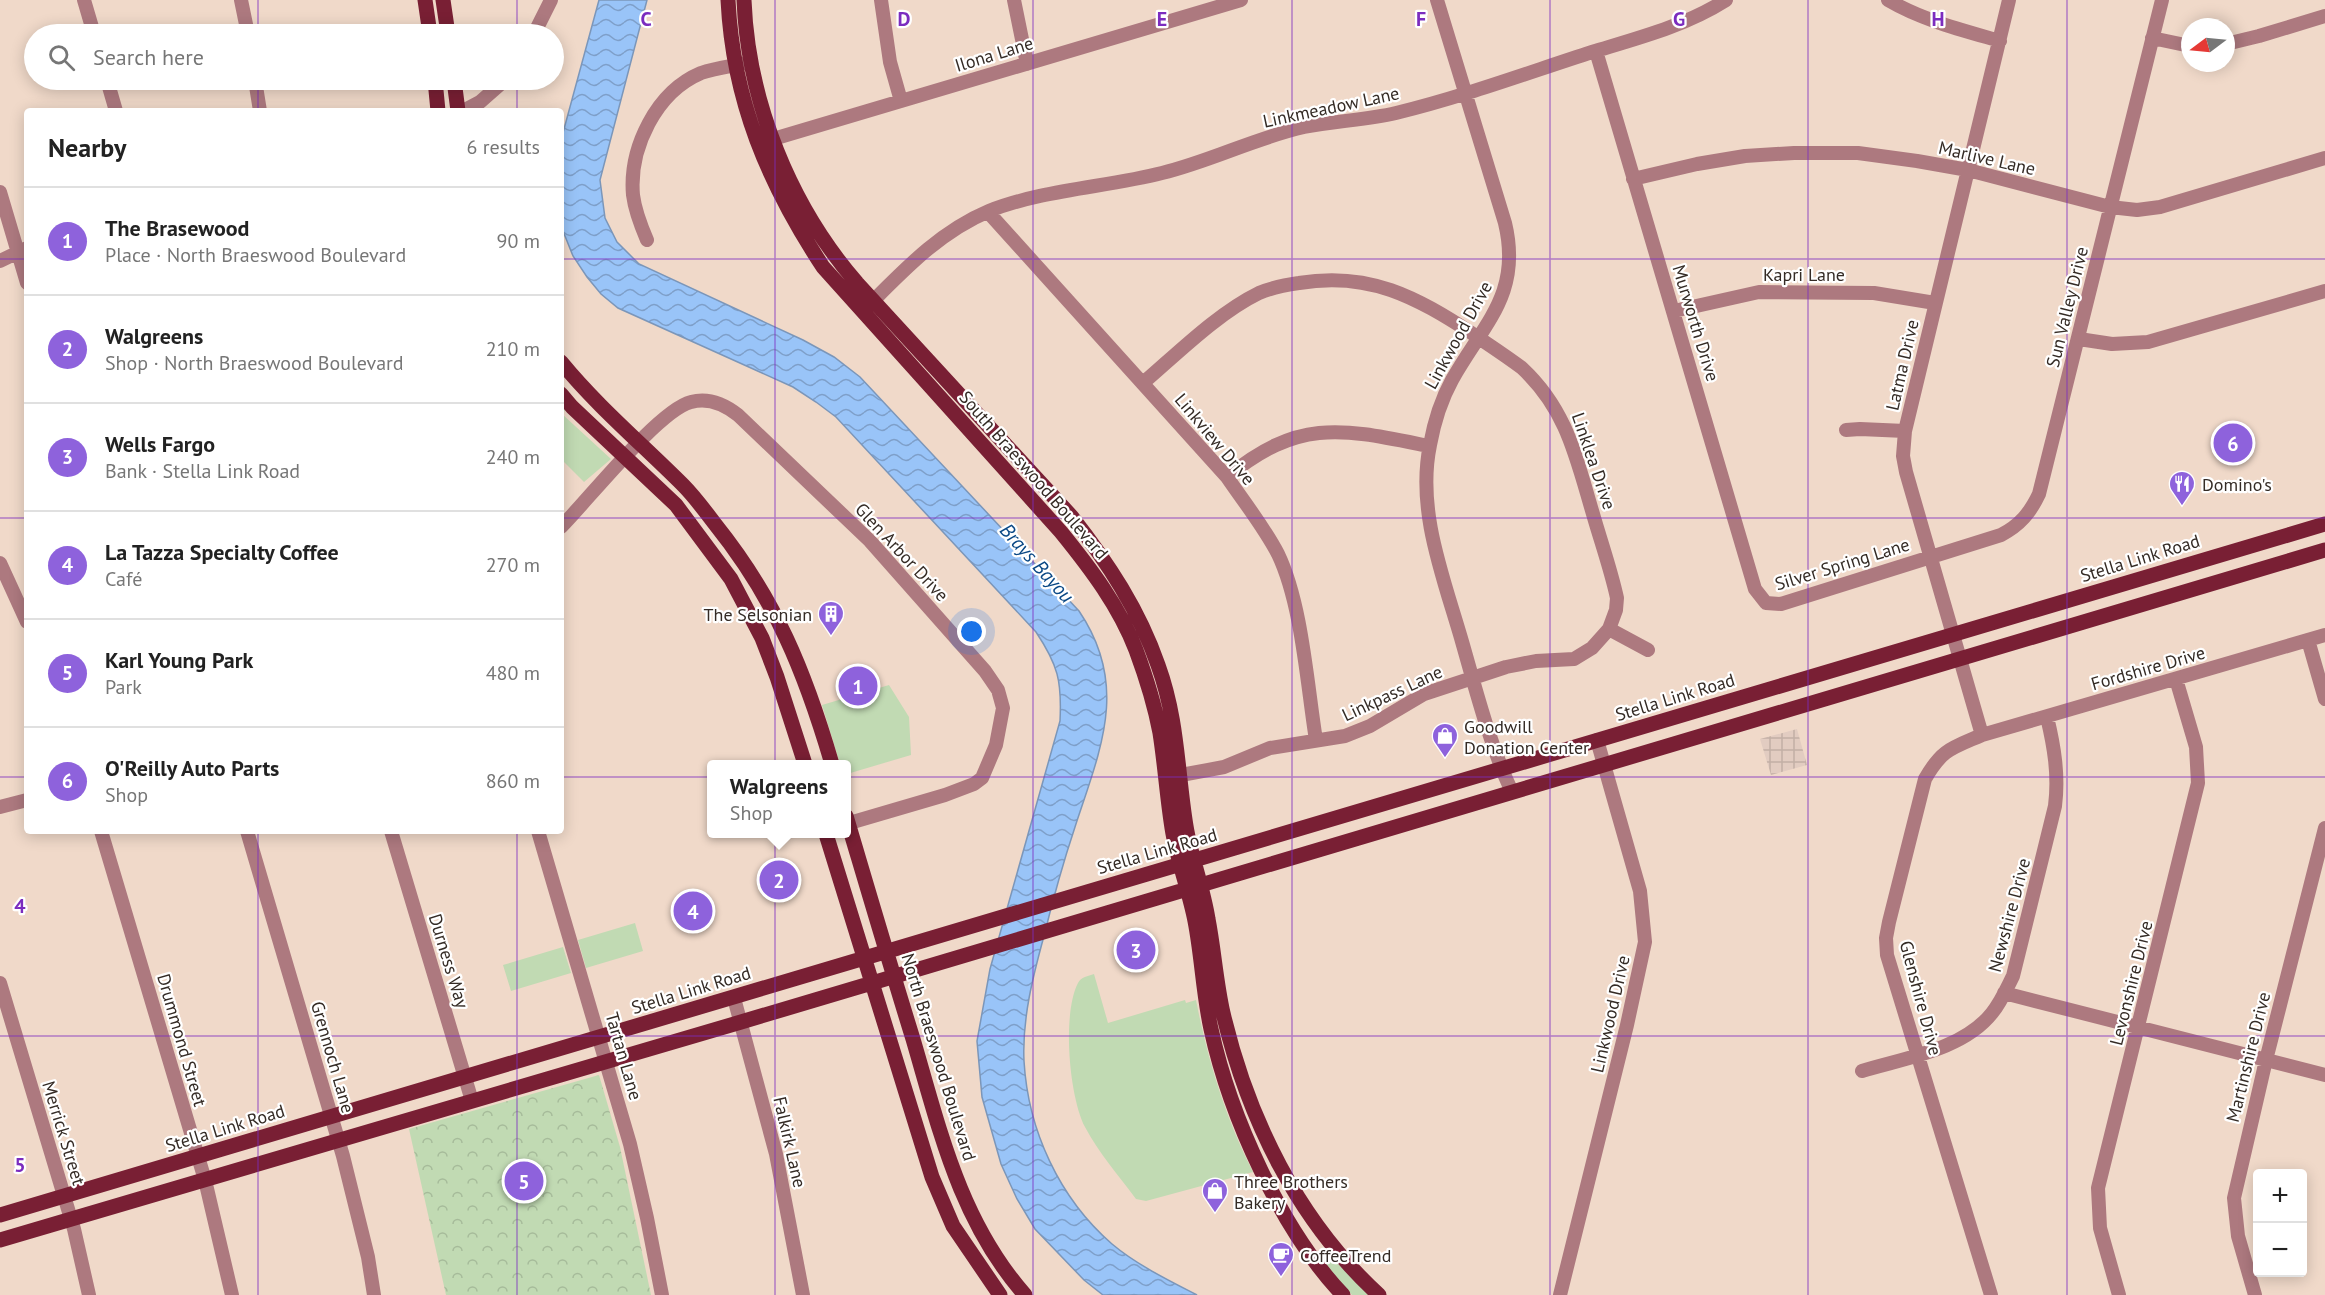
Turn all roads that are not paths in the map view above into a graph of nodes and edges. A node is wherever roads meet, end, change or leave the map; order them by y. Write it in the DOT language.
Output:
graph roads {
  1 [pos="84,0"];
  2 [pos="241,0"];
  3 [pos="425,0"];
  4 [pos="443,0"];
  5 [pos="551,0"];
  6 [pos="728,0"];
  7 [pos="744,0"];
  8 [pos="881,0"];
  9 [pos="1014,0"];
  10 [pos="1240,0"];
  11 [pos="1437,0"];
  12 [pos="1726,0"];
  13 [pos="1888,0"];
  14 [pos="2009,0"];
  15 [pos="2162,0"];
  16 [pos="2325,16"];
  17 [pos="91,24"];
  18 [pos="246,24"];
  19 [pos="429,24"];
  20 [pos="447,24"];
  21 [pos="539,24"];
  22 [pos="2152,38"];
  23 [pos="2000,41"];
  24 [pos="2235,42"];
  25 [pos="2181,44"];
  26 [pos="1596,51"];
  27 [pos="751,62"];
  28 [pos="1027,64"];
  29 [pos="735,65"];
  30 [pos="110,90"];
  31 [pos="257,90"];
  32 [pos="436,90"];
  33 [pos="455,90"];
  34 [pos="494,90"];
  35 [pos="1464,93"];
  36 [pos="901,101"];
  37 [pos="115,108"];
  38 [pos="260,108"];
  39 [pos="438,108"];
  40 [pos="458,108"];
  41 [pos="469,108"];
  42 [pos="765,141"];
  43 [pos="2325,158"];
  44 [pos="1968,171"];
  45 [pos="1633,179"];
  46 [pos="0,192"];
  47 [pos="2110,207"];
  48 [pos="988,212"];
  49 [pos="647,240"];
  50 [pos="22,250"];
  51 [pos="0,261"];
  52 [pos="2325,291"];
  53 [pos="1935,303"];
  54 [pos="868,306"];
  55 [pos="1674,311"];
  56 [pos="1478,338"];
  57 [pos="2079,339"];
  58 [pos="564,366"];
  59 [pos="1143,383"];
  60 [pos="564,398"];
  61 [pos="1846,430"];
  62 [pos="1905,431"];
  63 [pos="639,444"];
  64 [pos="1429,446"];
  65 [pos="626,457"];
  66 [pos="1227,477"];
  67 [pos="564,524"];
  68 [pos="2325,524"];
  69 [pos="2325,550"];
  70 [pos="1930,557"];
  71 [pos="2209,558"];
  72 [pos="0,563"];
  73 [pos="751,572"];
  74 [pos="2216,582"];
  75 [pos="739,591"];
  76 [pos="2091,593"];
  77 [pos="1766,603"];
  78 [pos="24,615"];
  79 [pos="2098,617"];
  80 [pos="1609,629"];
  81 [pos="1952,635"];
  82 [pos="2325,635"];
  83 [pos="2308,640"];
  84 [pos="1648,650"];
  85 [pos="1959,658"];
  86 [pos="1472,677"];
  87 [pos="2176,679"];
  88 [pos="1767,690"];
  89 [pos="2325,699"];
  90 [pos="2047,717"];
  91 [pos="1713,732"];
  92 [pos="1982,735"];
  93 [pos="1316,740"];
  94 [pos="1597,740"];
  95 [pos="803,760"];
  96 [pos="830,760"];
  97 [pos="1604,764"];
  98 [pos="1501,769"];
  99 [pos="1181,774"];
  100 [pos="1512,792"];
  101 [pos="1404,798"];
  102 [pos="24,801"];
  103 [pos="0,807"];
  104 [pos="851,820"];
  105 [pos="1411,822"];
  106 [pos="2325,828"];
  107 [pos="102,834"];
  108 [pos="248,834"];
  109 [pos="392,834"];
  110 [pos="539,834"];
  111 [pos="851,834"];
  112 [pos="827,838"];
  113 [pos="1186,862"];
  114 [pos="1193,886"];
  115 [pos="886,952"];
  116 [pos="863,959"];
  117 [pos="894,976"];
  118 [pos="1210,978"];
  119 [pos="870,982"];
  120 [pos="0,983"];
  121 [pos="2004,993"];
  122 [pos="734,998"];
  123 [pos="741,1022"];
  124 [pos="2139,1028"];
  125 [pos="600,1038"];
  126 [pos="1917,1054"];
  127 [pos="2266,1060"];
  128 [pos="607,1061"];
  129 [pos="1862,1071"];
  130 [pos="2325,1075"];
  131 [pos="465,1077"];
  132 [pos="472,1101"];
  133 [pos="1253,1107"];
  134 [pos="1237,1112"];
  135 [pos="332,1117"];
  136 [pos="942,1136"];
  137 [pos="338,1140"];
  138 [pos="921,1142"];
  139 [pos="198,1157"];
  140 [pos="205,1180"];
  141 [pos="64,1196"];
  142 [pos="0,1215"];
  143 [pos="71,1219"];
  144 [pos="0,1240"];
  145 [pos="1327,1240"];
  146 [pos="1310,1254"];
  147 [pos="1013,1281"];
  148 [pos="89,1295"];
  149 [pos="232,1295"];
  150 [pos="374,1295"];
  151 [pos="662,1295"];
  152 [pos="803,1295"];
  153 [pos="999,1295"];
  154 [pos="1025,1295"];
  155 [pos="1343,1295"];
  156 [pos="1379,1295"];
  157 [pos="1560,1295"];
  158 [pos="1991,1295"];
  159 [pos="2119,1295"];
  160 [pos="2255,1295"];
  1 -- 17 [label="street"];
  2 -- 18 [label="street"];
  3 -- 19 [label="main road"];
  4 -- 20 [label="main road"];
  5 -- 21 [label="street"];
  6 -- 29 [label="main road, South Braeswood Boulevard"];
  7 -- 27 [label="main road, South Braeswood Boulevard"];
  8 -- 36 [label="street"];
  9 -- 28 [label="street"];
  10 -- 28 [label="street, Ilona Lane"];
  11 -- 35 [label="street, Linkwood Drive"];
  12 -- 26 [label="street, Linkmeadow Lane"];
  13 -- 23 [label="street"];
  14 -- 23 [label="street, Latma Drive"];
  15 -- 22 [label="street, Sun Valley Drive"];
  16 -- 24 [label="street"];
  22 -- 25 [label="street"];
  22 -- 47 [label="street, Sun Valley Drive"];
  23 -- 44 [label="street, Latma Drive"];
  26 -- 35 [label="street, Linkmeadow Lane"];
  26 -- 45 [label="street, Murworth Drive"];
  27 -- 29 [label="street"];
  27 -- 42 [label="main road, South Braeswood Boulevard"];
  28 -- 36 [label="street, Ilona Lane"];
  29 -- 42 [label="main road, South Braeswood Boulevard"];
  29 -- 49 [label="street"];
  30 -- 37 [label="street"];
  31 -- 38 [label="street"];
  32 -- 39 [label="main road"];
  33 -- 40 [label="main road"];
  34 -- 41 [label="street"];
  35 -- 48 [label="street, Linkmeadow Lane"];
  35 -- 56 [label="street, Linkwood Drive"];
  36 -- 42 [label="street, Ilona Lane"];
  42 -- 54 [label="main road, South Braeswood Boulevard"];
  43 -- 47 [label="street, Marlive Lane"];
  44 -- 45 [label="street, Marlive Lane"];
  44 -- 47 [label="street, Marlive Lane"];
  44 -- 53 [label="street, Latma Drive"];
  45 -- 55 [label="street, Murworth Drive"];
  46 -- 50 [label="street"];
  47 -- 57 [label="street, Sun Valley Drive"];
  48 -- 54 [label="street, Linkmeadow Lane"];
  48 -- 59 [label="street, Linkview Drive"];
  50 -- 51 [label="street"];
  52 -- 57 [label="street"];
  53 -- 55 [label="street, Kapri Lane"];
  53 -- 62 [label="street, Latma Drive"];
  54 -- 99 [label="main road, South Braeswood Boulevard"];
  54 -- 113 [label="main road, South Braeswood Boulevard"];
  55 -- 77 [label="street, Murworth Drive"];
  56 -- 59 [label="street, Linklea Drive"];
  56 -- 64 [label="street, Linkwood Drive"];
  56 -- 80 [label="street, Linklea Drive"];
  57 -- 70 [label="street, Sun Valley Drive"];
  58 -- 63 [label="main road"];
  59 -- 66 [label="street, Linkview Drive"];
  60 -- 65 [label="main road"];
  61 -- 62 [label="street"];
  62 -- 70 [label="street, Latma Drive"];
  63 -- 65 [label="street"];
  63 -- 73 [label="main road"];
  63 -- 104 [label="street, Glen Arbor Drive"];
  64 -- 66 [label="street"];
  64 -- 86 [label="street, Linkwood Drive"];
  65 -- 67 [label="street"];
  65 -- 75 [label="main road"];
  66 -- 93 [label="street, Linkview Drive"];
  68 -- 71 [label="main road, Stella Link Road"];
  69 -- 74 [label="main road"];
  70 -- 77 [label="street, Silver Spring Lane"];
  70 -- 81 [label="street, Latma Drive"];
  71 -- 74 [label="main road"];
  71 -- 76 [label="main road, Stella Link Road"];
  72 -- 78 [label="street"];
  73 -- 75 [label="main road"];
  73 -- 96 [label="main road"];
  74 -- 79 [label="main road"];
  75 -- 95 [label="main road"];
  76 -- 79 [label="main road"];
  76 -- 81 [label="main road, Stella Link Road"];
  79 -- 85 [label="main road"];
  80 -- 84 [label="street"];
  80 -- 86 [label="street, Linkpass Lane"];
  81 -- 85 [label="street, Latma Drive"];
  81 -- 88 [label="main road, Stella Link Road"];
  82 -- 83 [label="street, Fordshire Drive"];
  83 -- 87 [label="street, Fordshire Drive"];
  83 -- 89 [label="street"];
  85 -- 91 [label="main road"];
  85 -- 92 [label="street, Latma Drive"];
  86 -- 93 [label="street, Linkpass Lane"];
  86 -- 98 [label="street, Linkwood Drive"];
  87 -- 90 [label="street, Fordshire Drive"];
  87 -- 124 [label="street, Levonshire Drive"];
  88 -- 91 [label="main road"];
  88 -- 94 [label="main road, Stella Link Road"];
  90 -- 92 [label="street, Fordshire Drive"];
  90 -- 121 [label="street, Newshire Drive"];
  91 -- 97 [label="main road"];
  92 -- 126 [label="street, Glenshire Drive"];
  93 -- 99 [label="street, Linkpass Lane"];
  94 -- 97 [label="street, Linkwood Drive"];
  94 -- 98 [label="main road, Stella Link Road"];
  97 -- 100 [label="main road"];
  97 -- 157 [label="street, Linkwood Drive"];
  98 -- 100 [label="street, Linkwood Drive"];
  98 -- 101 [label="main road, Stella Link Road"];
  99 -- 113 [label="main road, South Braeswood Boulevard"];
  100 -- 105 [label="main road"];
  101 -- 105 [label="main road"];
  101 -- 113 [label="main road, Stella Link Road"];
  102 -- 103 [label="street"];
  105 -- 114 [label="main road"];
  106 -- 127 [label="street, Martinshire Drive"];
  107 -- 139 [label="street, Drummond Street"];
  108 -- 135 [label="street, Grennoch Lane"];
  109 -- 131 [label="street, Durness Way"];
  110 -- 125 [label="street, Tartan Lane"];
  111 -- 115 [label="main road, North Braeswood Boulevard"];
  112 -- 116 [label="main road"];
  113 -- 114 [label="main road, South Braeswood Boulevard"];
  113 -- 115 [label="main road, Stella Link Road"];
  114 -- 117 [label="main road"];
  114 -- 118 [label="main road, South Braeswood Boulevard"];
  115 -- 116 [label="main road, Stella Link Road"];
  115 -- 117 [label="main road, North Braeswood Boulevard"];
  116 -- 119 [label="main road"];
  116 -- 122 [label="main road, Stella Link Road"];
  117 -- 119 [label="main road"];
  117 -- 136 [label="main road, North Braeswood Boulevard"];
  118 -- 133 [label="main road, South Braeswood Boulevard"];
  118 -- 134 [label="main road, South Braeswood Boulevard"];
  119 -- 123 [label="main road"];
  119 -- 138 [label="main road"];
  120 -- 141 [label="street, Merrick Street"];
  121 -- 124 [label="street"];
  121 -- 126 [label="street, Newshire Drive"];
  122 -- 123 [label="street, Falkirk Lane"];
  122 -- 125 [label="main road, Stella Link Road"];
  123 -- 128 [label="main road"];
  123 -- 152 [label="street, Falkirk Lane"];
  124 -- 127 [label="street"];
  124 -- 159 [label="street, Levonshire Drive"];
  125 -- 128 [label="street, Tartan Lane"];
  125 -- 131 [label="main road, Stella Link Road"];
  126 -- 129 [label="street, Newshire Drive"];
  126 -- 158 [label="street, Glenshire Drive"];
  127 -- 130 [label="street"];
  127 -- 160 [label="street, Martinshire Drive"];
  128 -- 132 [label="main road"];
  128 -- 151 [label="street, Tartan Lane"];
  131 -- 132 [label="street, Durness Way"];
  131 -- 135 [label="main road, Stella Link Road"];
  132 -- 137 [label="main road"];
  133 -- 134 [label="main road"];
  133 -- 145 [label="main road, South Braeswood Boulevard"];
  134 -- 146 [label="main road, South Braeswood Boulevard"];
  135 -- 137 [label="street, Grennoch Lane"];
  135 -- 139 [label="main road, Stella Link Road"];
  136 -- 138 [label="main road"];
  136 -- 147 [label="main road, North Braeswood Boulevard"];
  137 -- 140 [label="main road"];
  137 -- 150 [label="street, Grennoch Lane"];
  138 -- 153 [label="main road"];
  139 -- 140 [label="street, Drummond Street"];
  139 -- 141 [label="main road, Stella Link Road"];
  140 -- 143 [label="main road"];
  140 -- 149 [label="street, Drummond Street"];
  141 -- 142 [label="main road, Stella Link Road"];
  141 -- 143 [label="street, Merrick Street"];
  143 -- 144 [label="main road"];
  143 -- 148 [label="street, Merrick Street"];
  145 -- 146 [label="main road"];
  145 -- 156 [label="main road, South Braeswood Boulevard"];
  146 -- 155 [label="main road, South Braeswood Boulevard"];
  147 -- 153 [label="street"];
  147 -- 154 [label="main road, North Braeswood Boulevard"];
}
